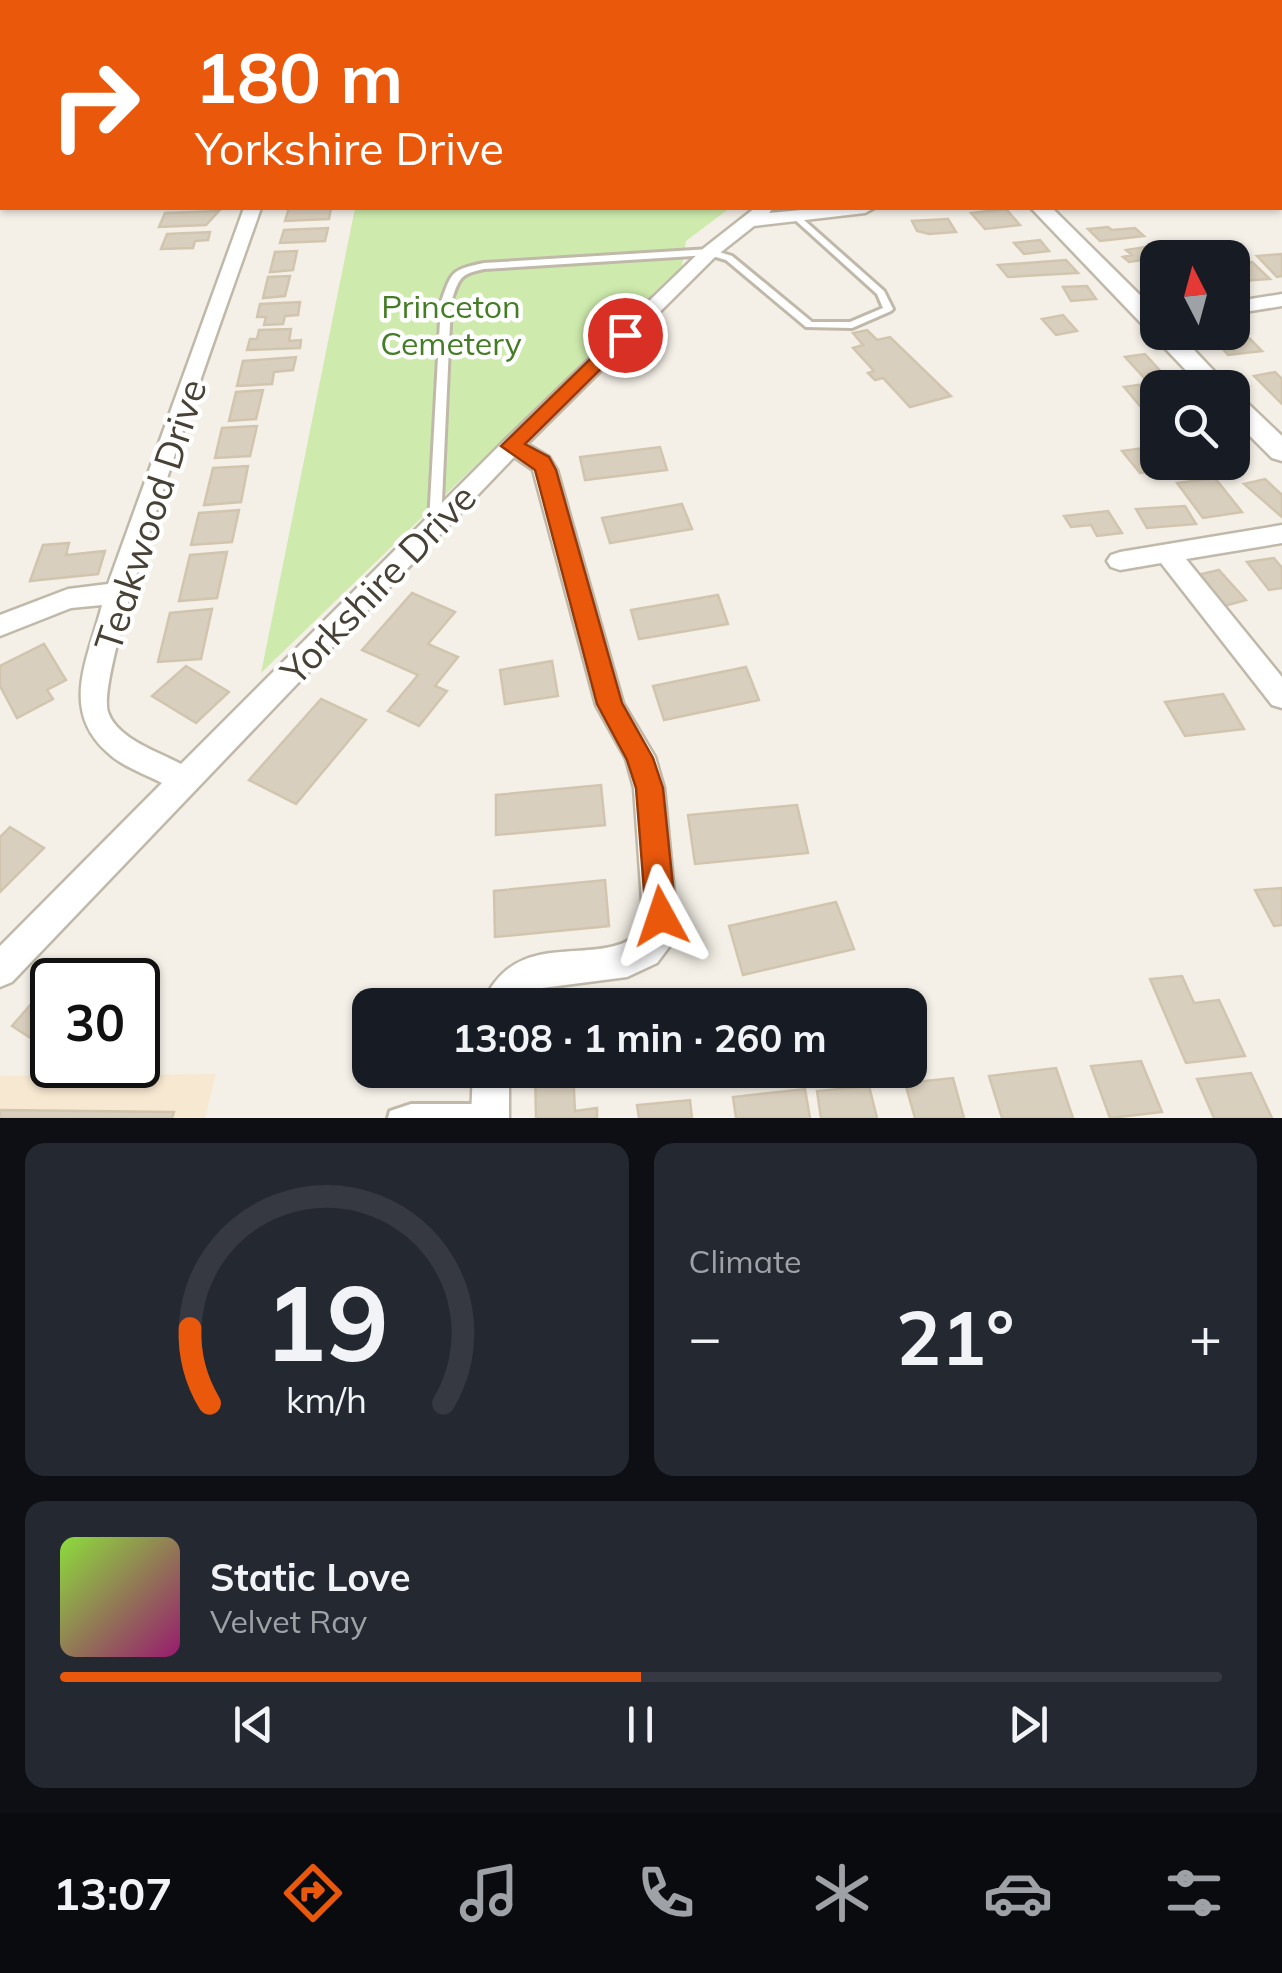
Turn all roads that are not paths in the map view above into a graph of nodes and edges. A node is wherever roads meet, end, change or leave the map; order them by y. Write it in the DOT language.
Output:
graph roads {
  1 [pos="251,210"];
  2 [pos="848,210"];
  3 [pos="1043,210"];
  4 [pos="756,214"];
  5 [pos="796,216"];
  6 [pos="710,252"];
  7 [pos="1282,300"];
  8 [pos="1250,305"];
  9 [pos="1140,308"];
  10 [pos="1181,350"];
  11 [pos="1201,370"];
  12 [pos="1250,420"];
  13 [pos="512,446"];
  14 [pos="1282,452"];
  15 [pos="435,526"];
  16 [pos="1282,534"];
  17 [pos="1166,552"];
  18 [pos="1120,561"];
  19 [pos="118,593"];
  20 [pos="0,626"];
  21 [pos="1282,697"];
  22 [pos="185,781"];
  23 [pos="0,970"];
  24 [pos="509,988"];
  25 [pos="491,1088"];
  26 [pos="490,1116"];
  27 [pos="397,1118"];
  1 -- 19 [label="street, Teakwood Drive"];
  2 -- 5 [label="street"];
  3 -- 9 [label="street"];
  4 -- 5 [label="street"];
  4 -- 6 [label="street, Yorkshire Drive"];
  5 -- 6 [label="lane"];
  6 -- 13 [label="street, Yorkshire Drive"];
  6 -- 15 [label="lane"];
  7 -- 8 [label="street"];
  10 -- 11 [label="street"];
  12 -- 14 [label="street"];
  13 -- 15 [label="street, Yorkshire Drive"];
  13 -- 24 [label="street"];
  15 -- 22 [label="street, Yorkshire Drive"];
  16 -- 17 [label="street"];
  17 -- 18 [label="street"];
  17 -- 21 [label="street"];
  19 -- 20 [label="street"];
  19 -- 22 [label="street, Teakwood Drive"];
  22 -- 23 [label="street, Yorkshire Drive"];
  25 -- 26 [label="street"];
  26 -- 27 [label="lane"];
}
